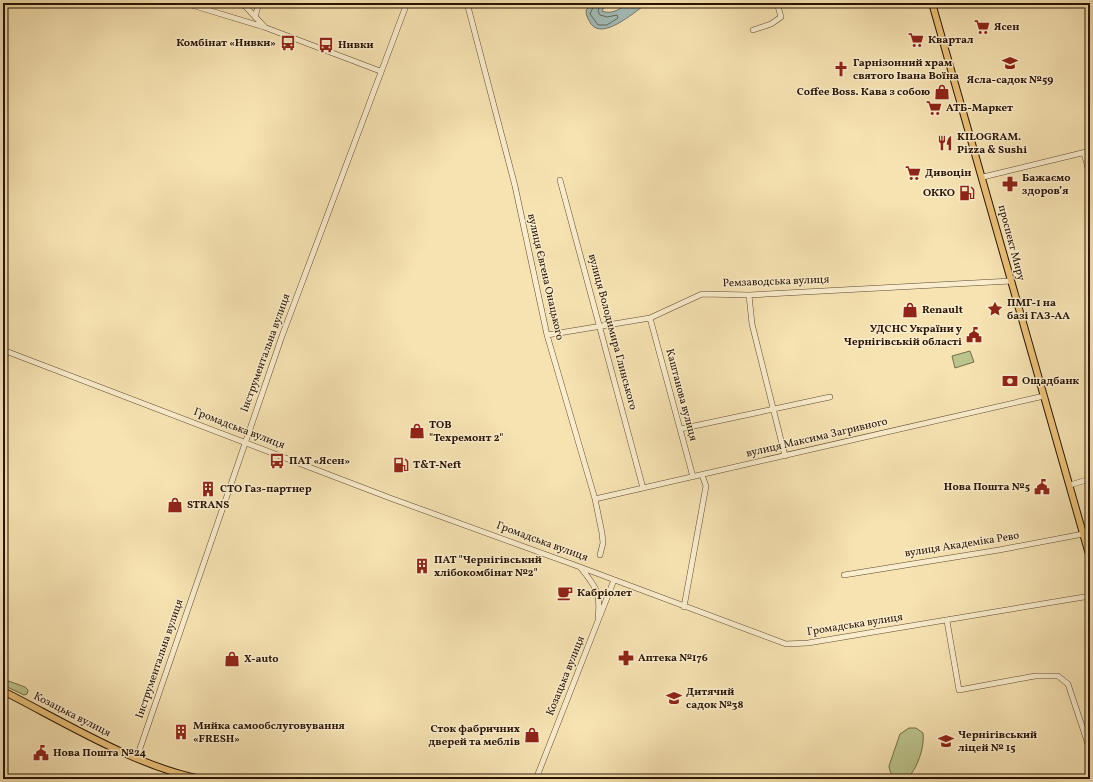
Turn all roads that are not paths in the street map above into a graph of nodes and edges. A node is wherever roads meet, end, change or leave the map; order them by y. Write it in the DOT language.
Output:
graph roads {
  1 [pos="185,3"];
  2 [pos="242,3"];
  3 [pos="259,3"];
  4 [pos="407,3"];
  5 [pos="467,3"];
  6 [pos="777,3"];
  7 [pos="932,3"];
  8 [pos="255,17"];
  9 [pos="264,27"];
  10 [pos="753,30"];
  11 [pos="380,71"];
  12 [pos="1090,151"];
  13 [pos="1084,153"];
  14 [pos="1090,175"];
  15 [pos="982,177"];
  16 [pos="560,180"];
  17 [pos="1011,281"];
  18 [pos="749,295"];
  19 [pos="650,318"];
  20 [pos="601,328"];
  21 [pos="547,335"];
  22 [pos="3,350"];
  23 [pos="1044,396"];
  24 [pos="830,397"];
  25 [pos="774,409"];
  26 [pos="680,429"];
  27 [pos="245,441"];
  28 [pos="785,456"];
  29 [pos="702,475"];
  30 [pos="693,477"];
  31 [pos="1090,479"];
  32 [pos="1070,485"];
  33 [pos="643,488"];
  34 [pos="595,499"];
  35 [pos="1083,534"];
  36 [pos="600,555"];
  37 [pos="1090,558"];
  38 [pos="580,567"];
  39 [pos="844,575"];
  40 [pos="614,580"];
  41 [pos="1090,596"];
  42 [pos="684,607"];
  43 [pos="947,621"];
  44 [pos="597,625"];
  45 [pos="3,691"];
  46 [pos="1090,750"];
  47 [pos="137,757"];
  48 [pos="201,779"];
  49 [pos="536,779"];
  1 -- 9 [label="street"];
  2 -- 8 [label="street"];
  3 -- 8 [label="street"];
  4 -- 11 [label="street, Інструментальна вулиця"];
  5 -- 21 [label="street, вулиця Євгена Онацького"];
  6 -- 10 [label="street"];
  7 -- 15 [label="main road, проспект Миру"];
  8 -- 9 [label="street"];
  9 -- 11 [label="street"];
  11 -- 27 [label="street, Інструментальна вулиця"];
  12 -- 13 [label="street"];
  13 -- 14 [label="street"];
  13 -- 15 [label="street"];
  15 -- 17 [label="main road, проспект Миру"];
  16 -- 20 [label="street, вулиця Володимира Глинського"];
  17 -- 18 [label="street, Ремзаводська вулиця"];
  17 -- 23 [label="main road, проспект Миру"];
  18 -- 19 [label="street, Ремзаводська вулиця"];
  18 -- 25 [label="street"];
  19 -- 20 [label="street, Ремзаводська вулиця"];
  19 -- 26 [label="street, Каштанова вулиця"];
  20 -- 21 [label="street, Ремзаводська вулиця"];
  20 -- 33 [label="street, вулиця Володимира Глинського"];
  21 -- 34 [label="street, вулиця Євгена Онацького"];
  22 -- 27 [label="street, Громадська вулиця"];
  23 -- 28 [label="street, вулиця Максима Загривного"];
  23 -- 32 [label="main road, проспект Миру"];
  24 -- 25 [label="street"];
  25 -- 26 [label="street"];
  25 -- 28 [label="street"];
  26 -- 30 [label="street, Каштанова вулиця"];
  27 -- 38 [label="street, Громадська вулиця"];
  27 -- 47 [label="street, Інструментальна вулиця"];
  28 -- 29 [label="street, вулиця Максима Загривного"];
  29 -- 30 [label="street, вулиця Максима Загривного"];
  29 -- 42 [label="street"];
  30 -- 33 [label="street, вулиця Максима Загривного"];
  31 -- 32 [label="street"];
  32 -- 35 [label="main road, проспект Миру"];
  33 -- 34 [label="street, вулиця Максима Загривного"];
  34 -- 36 [label="street, вулиця Євгена Онацького"];
  35 -- 37 [label="main road, проспект Миру"];
  35 -- 39 [label="street, вулиця Академіка Рево"];
  38 -- 40 [label="street, Громадська вулиця"];
  38 -- 44 [label="street"];
  40 -- 42 [label="street, Громадська вулиця"];
  40 -- 44 [label="street, Козацька вулиця"];
  41 -- 43 [label="street, Громадська вулиця"];
  42 -- 43 [label="street, Громадська вулиця"];
  43 -- 46 [label="street"];
  44 -- 49 [label="street, Козацька вулиця"];
  45 -- 47 [label="main road, Козацька вулиця"];
  47 -- 48 [label="main road, Козацька вулиця"];
}
